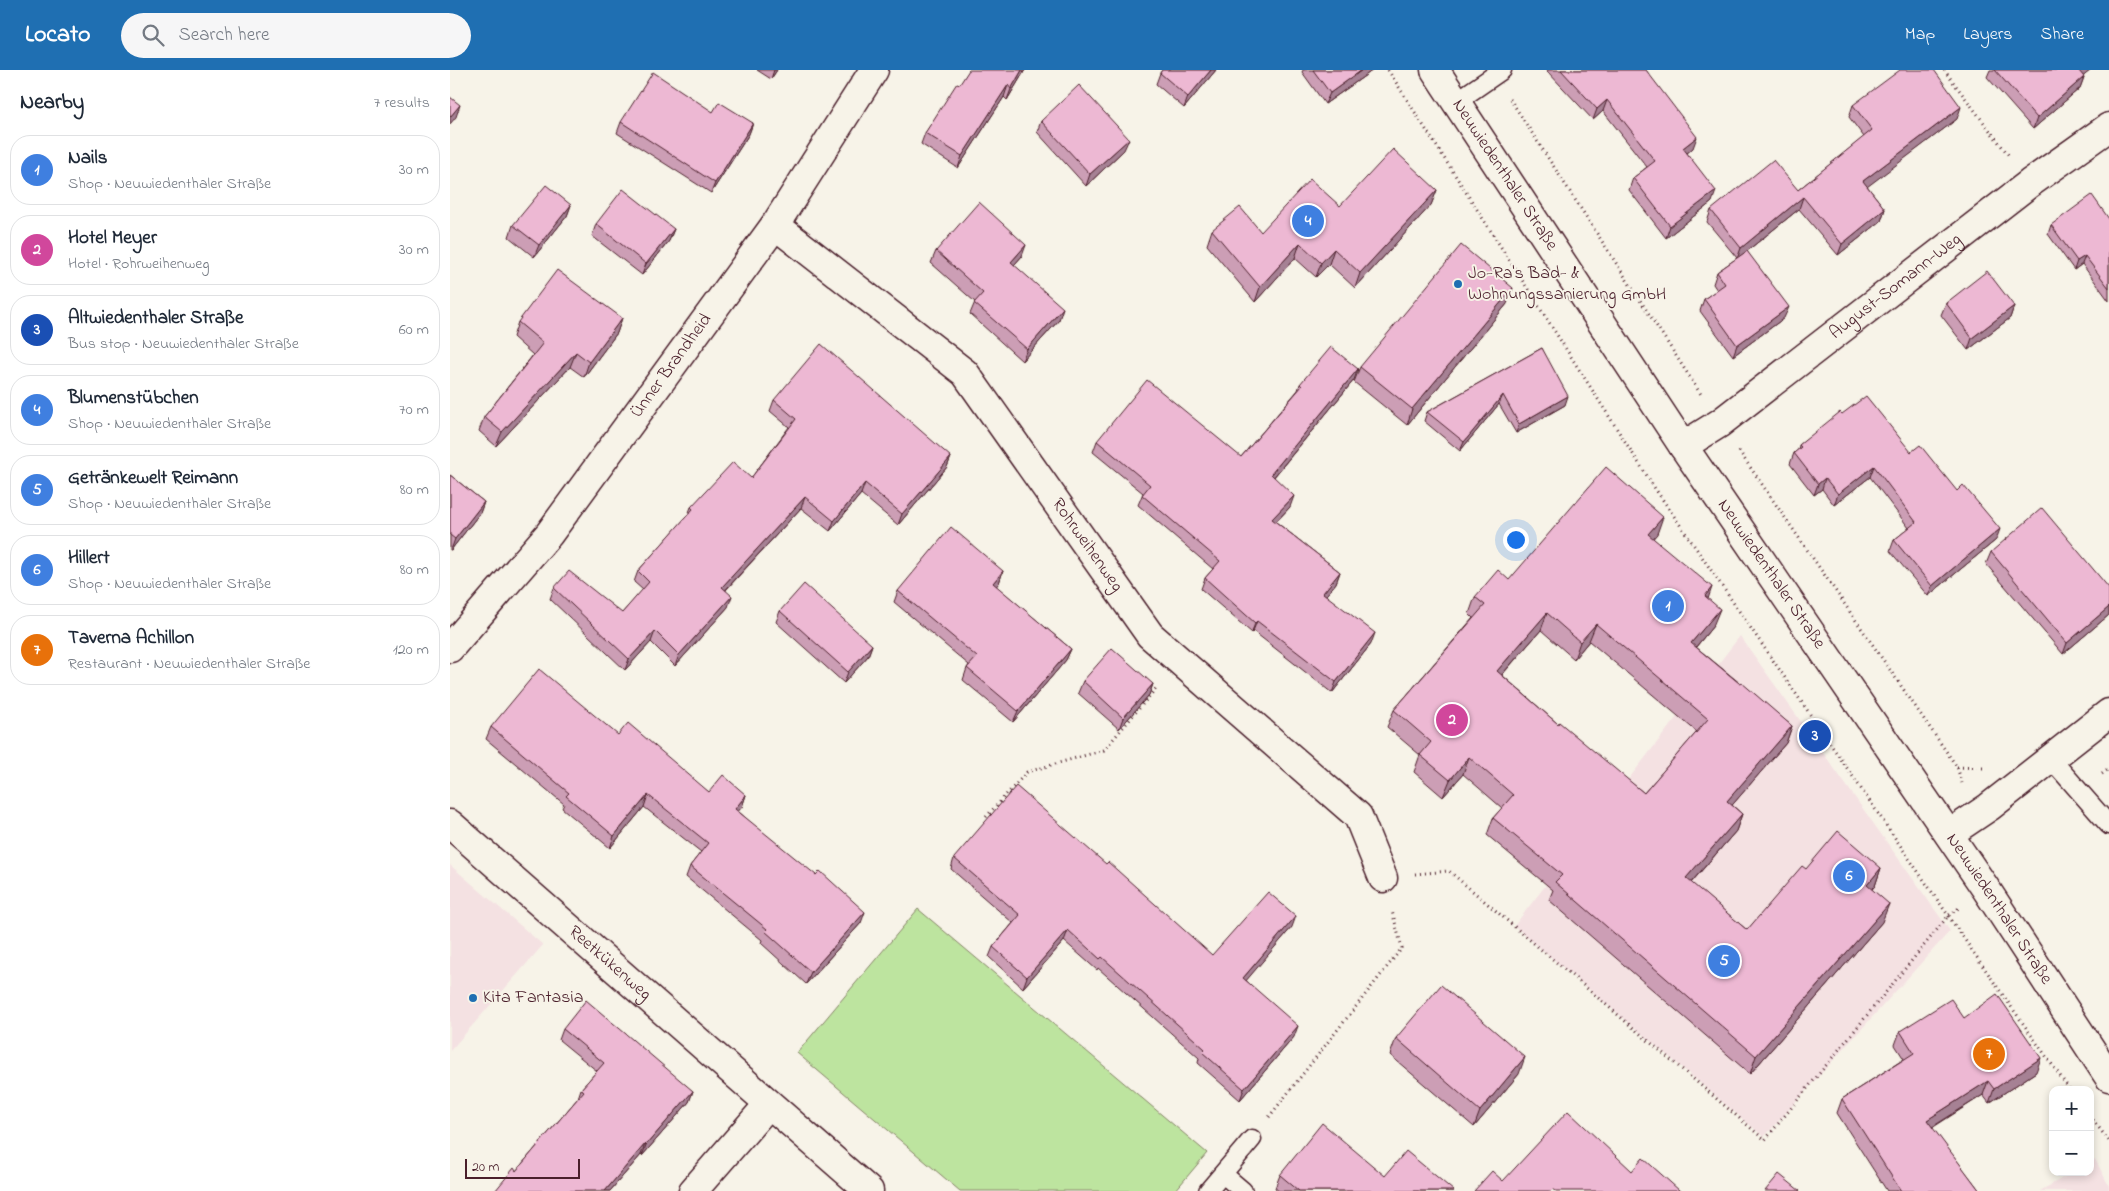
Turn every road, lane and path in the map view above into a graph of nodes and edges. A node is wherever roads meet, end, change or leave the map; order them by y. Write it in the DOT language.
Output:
graph roads {
  1 [pos="874,70"];
  2 [pos="1388,70"];
  3 [pos="1435,70"];
  4 [pos="1502,70"];
  5 [pos="1944,70"];
  6 [pos="1457,101"];
  7 [pos="2109,127"];
  8 [pos="2030,183"];
  9 [pos="775,225"];
  10 [pos="1683,446"];
  11 [pos="450,648"];
  12 [pos="1180,661"];
  13 [pos="2109,714"];
  14 [pos="2051,759"];
  15 [pos="986,817"];
  16 [pos="450,824"];
  17 [pos="2109,825"];
  18 [pos="1949,834"];
  19 [pos="1383,878"];
  20 [pos="1986,889"];
  21 [pos="1949,915"];
  22 [pos="2109,1077"];
  23 [pos="2067,1086"];
  24 [pos="768,1105"];
  25 [pos="2094,1121"];
  26 [pos="1252,1139"];
  27 [pos="2109,1141"];
  28 [pos="1223,1174"];
  29 [pos="693,1191"];
  30 [pos="869,1191"];
  31 [pos="1208,1191"];
  32 [pos="1243,1191"];
  1 -- 9 [label="street, Ünner Brandheid"];
  2 -- 21 [label="path"];
  3 -- 6 [label="street, Neuwiedenthaler Straße"];
  4 -- 6 [label="lane"];
  5 -- 8 [label="path"];
  6 -- 10 [label="street, Neuwiedenthaler Straße"];
  7 -- 8 [label="street, August-Somann-Weg"];
  8 -- 10 [label="street, August-Somann-Weg"];
  9 -- 11 [label="street, Ünner Brandheid"];
  9 -- 12 [label="street, Rohrweihenweg"];
  10 -- 18 [label="street, Neuwiedenthaler Straße"];
  12 -- 15 [label="path"];
  12 -- 19 [label="street, Rohrweihenweg"];
  13 -- 14 [label="street"];
  14 -- 17 [label="lane"];
  14 -- 18 [label="street"];
  16 -- 24 [label="street, Reetkükenweg"];
  18 -- 20 [label="street, Neuwiedenthaler Straße"];
  19 -- 21 [label="path"];
  19 -- 26 [label="path"];
  20 -- 21 [label="path"];
  20 -- 22 [label="street, Neuwiedenthaler Straße"];
  21 -- 23 [label="path"];
  24 -- 29 [label="street"];
  24 -- 30 [label="street, Reetkükenweg"];
  25 -- 27 [label="path"];
  26 -- 28 [label="lane"];
  28 -- 31 [label="lane"];
  28 -- 32 [label="lane"];
}
